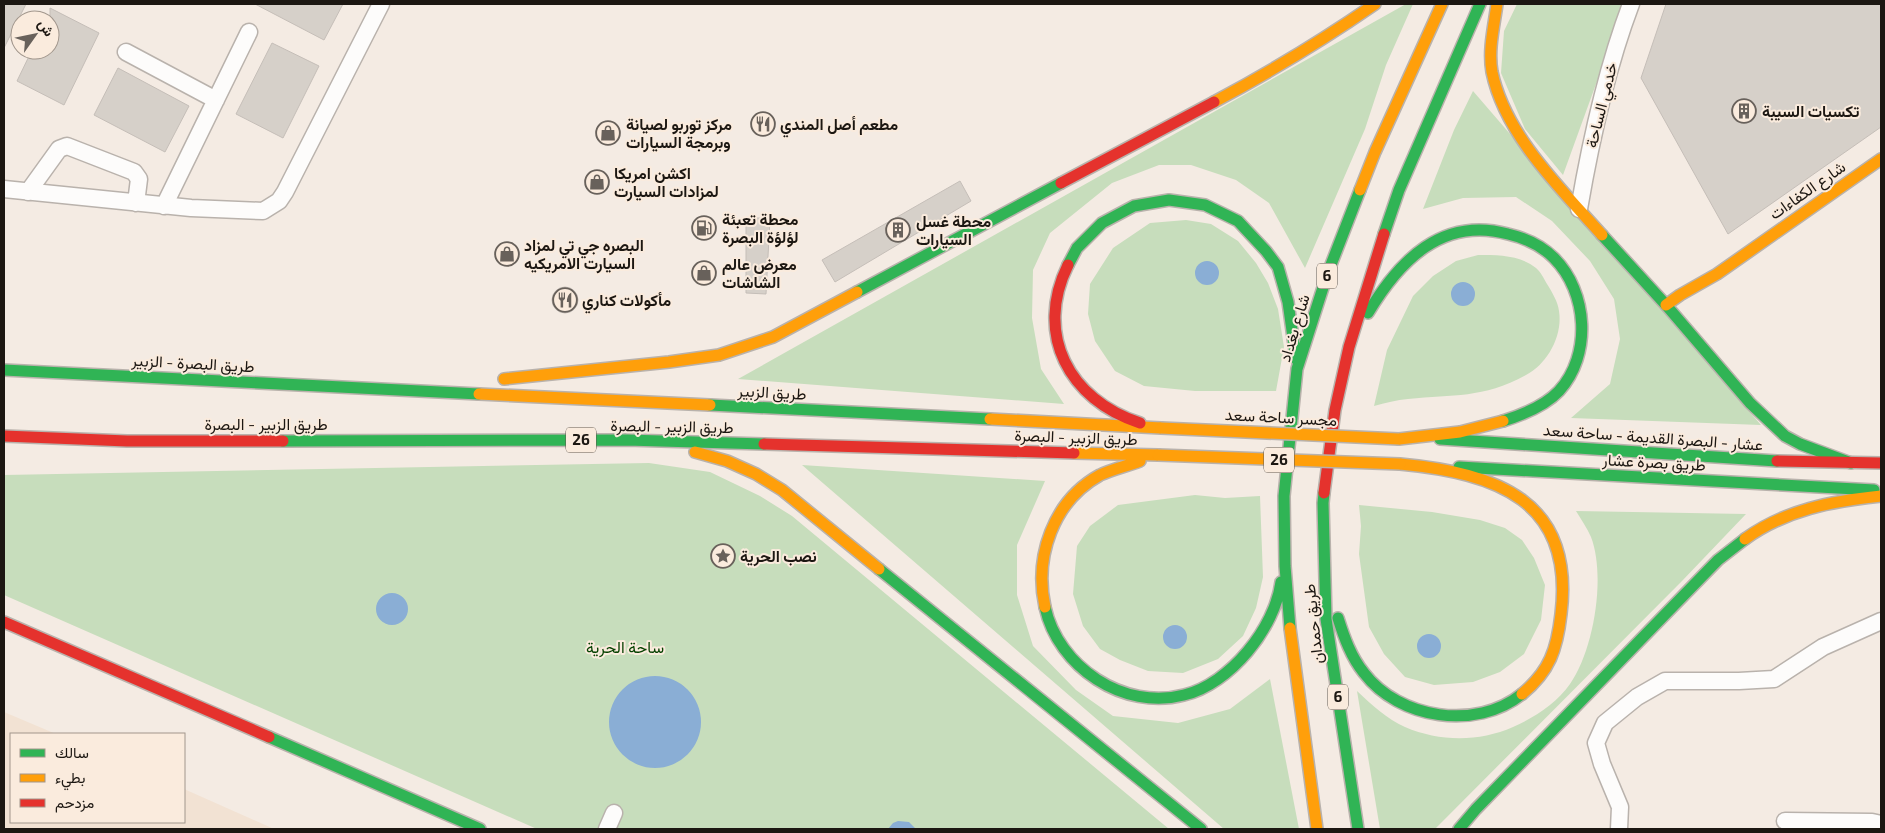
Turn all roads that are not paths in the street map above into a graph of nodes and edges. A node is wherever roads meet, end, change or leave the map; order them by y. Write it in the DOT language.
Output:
graph roads {
  1 [pos="381,4"];
  2 [pos="1375,4"];
  3 [pos="1442,4"];
  4 [pos="1480,4"];
  5 [pos="1497,4"];
  6 [pos="1631,4"];
  7 [pos="249,32"];
  8 [pos="126,52"];
  9 [pos="216,100"];
  10 [pos="1881,158"];
  11 [pos="4,189"];
  12 [pos="28,192"];
  13 [pos="136,203"];
  14 [pos="164,206"];
  15 [pos="1579,209"];
  16 [pos="1666,305"];
  17 [pos="1349,346"];
  18 [pos="1298,369"];
  19 [pos="4,370"];
  20 [pos="492,380"];
  21 [pos="472,382"];
  22 [pos="381,388"];
  23 [pos="1161,428"];
  24 [pos="4,436"];
  25 [pos="1423,438"];
  26 [pos="627,440"];
  27 [pos="1158,455"];
  28 [pos="1851,463"];
  29 [pos="1881,464"];
  30 [pos="1426,466"];
  31 [pos="1881,490"];
  32 [pos="1881,496"];
  33 [pos="1324,564"];
  34 [pos="1285,566"];
  35 [pos="1881,621"];
  36 [pos="4,622"];
  37 [pos="614,813"];
  38 [pos="1785,821"];
  39 [pos="1881,824"];
  40 [pos="480,829"];
  41 [pos="607,829"];
  42 [pos="1201,829"];
  43 [pos="1317,829"];
  44 [pos="1358,829"];
  45 [pos="1459,829"];
  46 [pos="1619,829"];
  1 -- 14 [label="street"];
  2 -- 20 [label="main road"];
  3 -- 18 [label="main road, شارع بغداد / 6"];
  4 -- 17 [label="main road, 6"];
  5 -- 15 [label="main road"];
  6 -- 15 [label="street, خدمي الساحة"];
  7 -- 9 [label="street"];
  8 -- 9 [label="street"];
  9 -- 14 [label="street"];
  10 -- 16 [label="main road, شارع الكفاءات"];
  11 -- 12 [label="street"];
  12 -- 13 [label="street"];
  12 -- 13 [label="street"];
  13 -- 14 [label="street"];
  15 -- 16 [label="main road"];
  16 -- 28 [label="main road"];
  17 -- 25 [label="main road"];
  17 -- 33 [label="main road, 6"];
  18 -- 23 [label="main road"];
  18 -- 34 [label="main road, شارع بغداد / 6"];
  19 -- 22 [label="main road, طريق البصرة - الزبير / 26"];
  21 -- 22 [label="main road"];
  22 -- 23 [label="main road, طريق الزبير / 26"];
  23 -- 25 [label="main road, مجسر ساحة سعد / 26, bridge"];
  24 -- 26 [label="main road, طريق الزبير - البصرة / 26"];
  25 -- 28 [label="main road, عشار - البصرة القديمة - ساحة سعد"];
  26 -- 27 [label="main road, طريق الزبير - البصرة / 26"];
  26 -- 42 [label="main road"];
  27 -- 30 [label="main road, 26, bridge"];
  27 -- 34 [label="main road"];
  28 -- 29 [label="main road, عشار - البصرة القديمة - ساحة سعد"];
  30 -- 31 [label="main road, طريق بصرة عشار"];
  30 -- 33 [label="main road"];
  32 -- 45 [label="main road"];
  33 -- 44 [label="main road, طريق حمدان / 6"];
  34 -- 43 [label="main road, طريق حمدان / 6"];
  35 -- 46 [label="street"];
  36 -- 40 [label="main road"];
  37 -- 41 [label="street"];
  38 -- 39 [label="street"];
}
